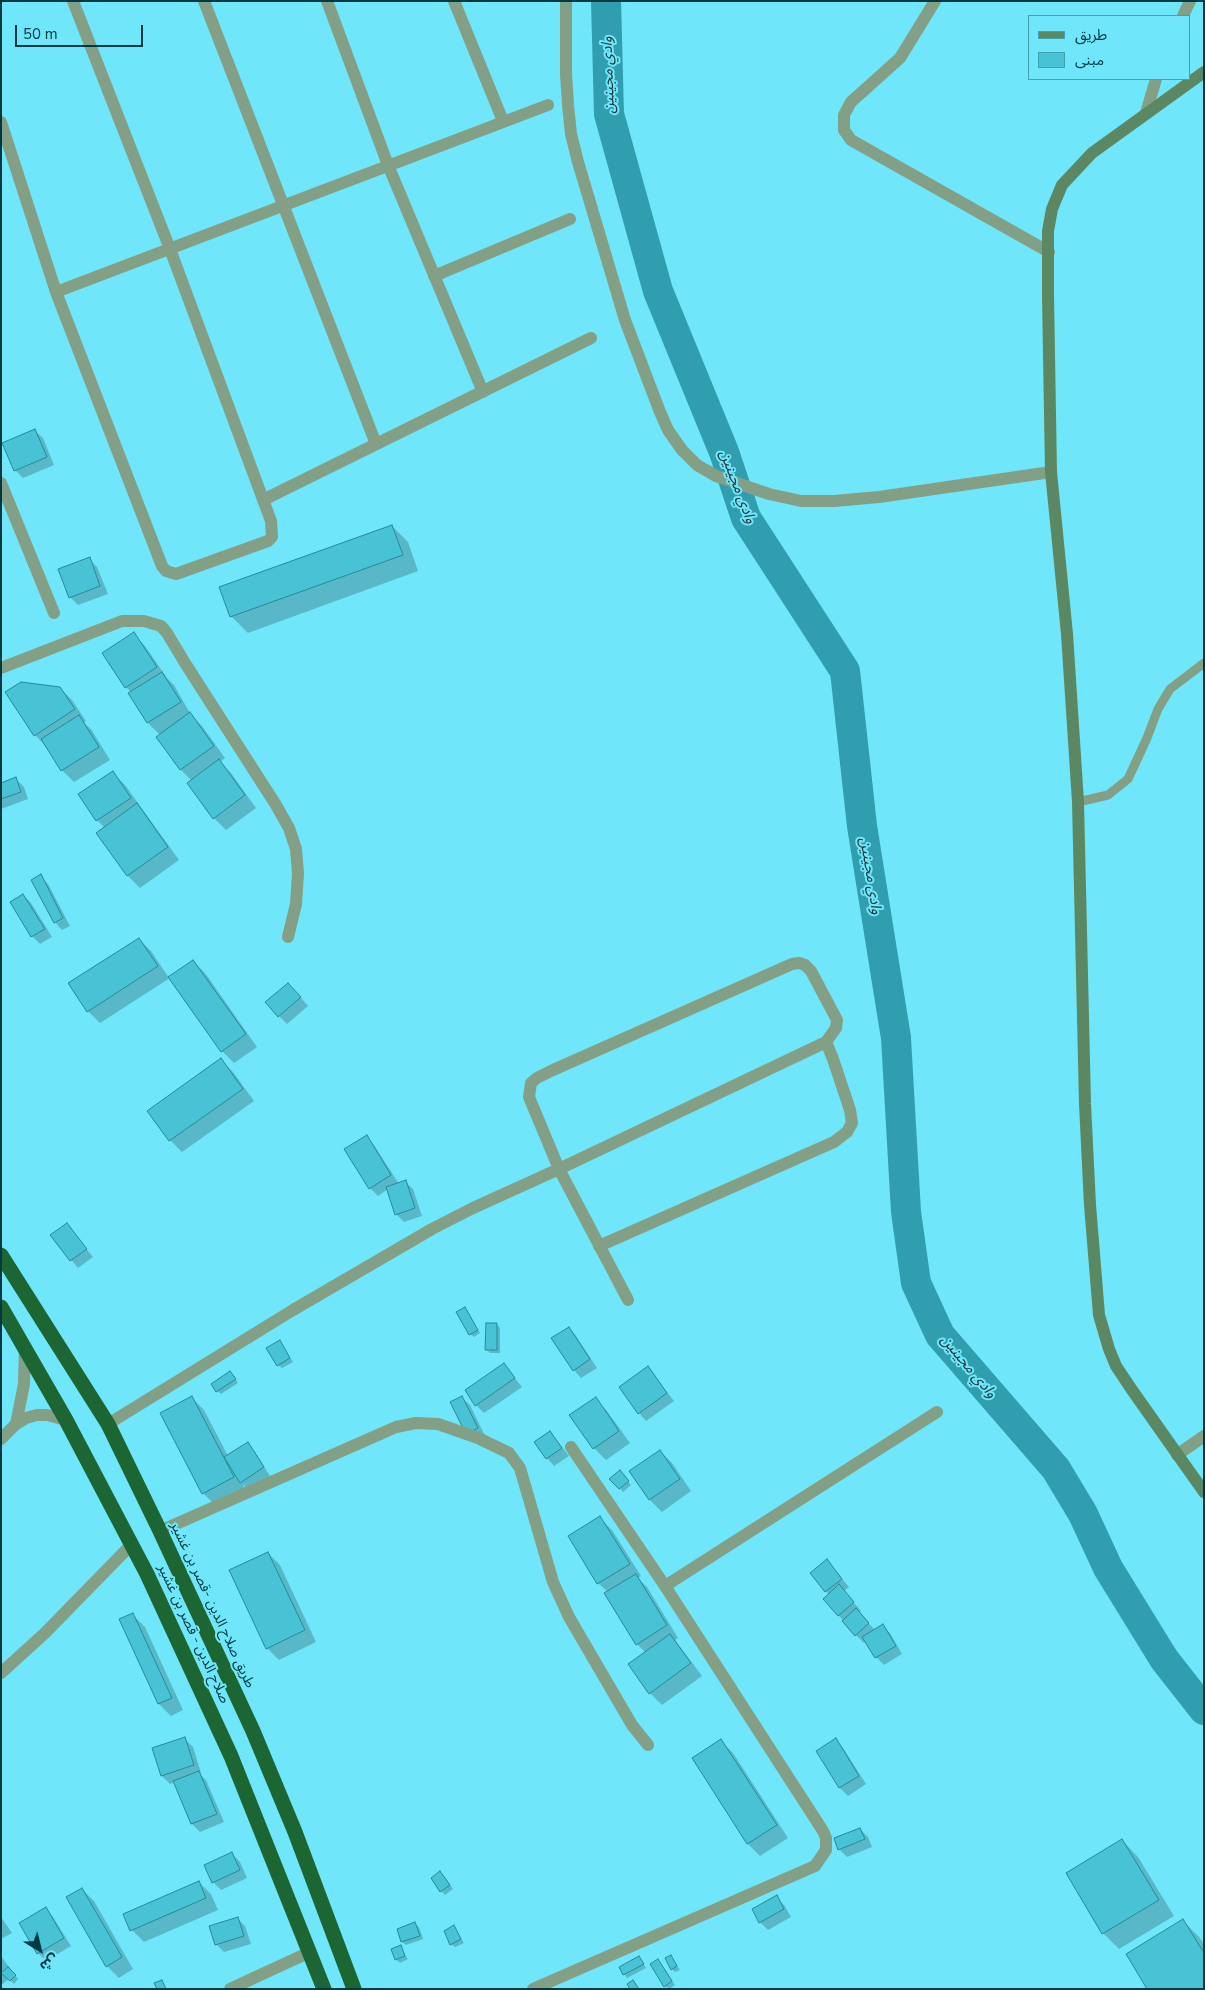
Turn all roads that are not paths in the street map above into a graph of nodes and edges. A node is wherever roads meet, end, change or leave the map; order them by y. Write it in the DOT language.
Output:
graph roads {
  1 [pos="73,1"];
  2 [pos="204,1"];
  3 [pos="327,1"];
  4 [pos="454,1"];
  5 [pos="566,1"];
  6 [pos="935,1"];
  7 [pos="1190,1"];
  8 [pos="1183,15"];
  9 [pos="1204,72"];
  10 [pos="1156,80"];
  11 [pos="548,105"];
  12 [pos="1146,113"];
  13 [pos="503,121"];
  14 [pos="1,122"];
  15 [pos="388,165"];
  16 [pos="282,206"];
  17 [pos="570,219"];
  18 [pos="170,249"];
  19 [pos="1049,252"];
  20 [pos="434,276"];
  21 [pos="56,292"];
  22 [pos="591,338"];
  23 [pos="483,392"];
  24 [pos="376,444"];
  25 [pos="1051,472"];
  26 [pos="1,483"];
  27 [pos="263,500"];
  28 [pos="54,613"];
  29 [pos="1204,663"];
  30 [pos="1,668"];
  31 [pos="1078,802"];
  32 [pos="288,938"];
  33 [pos="826,1042"];
  34 [pos="559,1169"];
  35 [pos="600,1246"];
  36 [pos="1,1255"];
  37 [pos="628,1300"];
  38 [pos="1,1307"];
  39 [pos="25,1346"];
  40 [pos="937,1412"];
  41 [pos="66,1420"];
  42 [pos="16,1424"];
  43 [pos="108,1424"];
  44 [pos="1204,1436"];
  45 [pos="1,1439"];
  46 [pos="571,1448"];
  47 [pos="1177,1455"];
  48 [pos="1204,1492"];
  49 [pos="160,1530"];
  50 [pos="132,1544"];
  51 [pos="664,1586"];
  52 [pos="1,1673"];
  53 [pos="648,1745"];
  54 [pos="310,1952"];
  55 [pos="230,1989"];
  56 [pos="324,1989"];
  57 [pos="354,1989"];
  58 [pos="532,1989"];
  1 -- 18 [label="street"];
  2 -- 16 [label="street"];
  3 -- 15 [label="street"];
  4 -- 13 [label="street"];
  5 -- 25 [label="street"];
  6 -- 19 [label="street"];
  7 -- 8 [label="street"];
  9 -- 12 [label="street"];
  10 -- 12 [label="street"];
  11 -- 13 [label="street"];
  12 -- 19 [label="street"];
  13 -- 15 [label="street"];
  14 -- 21 [label="street"];
  15 -- 16 [label="street"];
  15 -- 20 [label="street"];
  16 -- 18 [label="street"];
  16 -- 24 [label="street"];
  17 -- 20 [label="street"];
  18 -- 21 [label="street"];
  18 -- 27 [label="street"];
  19 -- 25 [label="street"];
  20 -- 23 [label="street"];
  21 -- 27 [label="street"];
  22 -- 23 [label="street"];
  23 -- 24 [label="street"];
  24 -- 27 [label="street"];
  25 -- 31 [label="street"];
  26 -- 28 [label="street"];
  29 -- 31 [label="lane"];
  30 -- 32 [label="street"];
  31 -- 47 [label="street"];
  33 -- 34 [label="street"];
  33 -- 34 [label="street"];
  33 -- 35 [label="street"];
  34 -- 35 [label="street"];
  34 -- 43 [label="street"];
  35 -- 37 [label="street"];
  36 -- 43 [label="highway, طريق صلاح الدين -قصر بن غشير"];
  38 -- 39 [label="highway, صلاح الدين - قصر بن غشير"];
  39 -- 41 [label="highway, صلاح الدين - قصر بن غشير"];
  39 -- 42 [label="street"];
  40 -- 51 [label="street"];
  41 -- 42 [label="street"];
  41 -- 50 [label="highway, صلاح الدين - قصر بن غشير"];
  42 -- 45 [label="street"];
  43 -- 49 [label="highway, طريق صلاح الدين -قصر بن غشير"];
  44 -- 47 [label="street"];
  46 -- 51 [label="street"];
  47 -- 48 [label="street"];
  49 -- 53 [label="street"];
  49 -- 57 [label="highway, طريق صلاح الدين -قصر بن غشير"];
  50 -- 52 [label="street"];
  50 -- 54 [label="highway, صلاح الدين - قصر بن غشير"];
  51 -- 58 [label="street"];
  54 -- 55 [label="street"];
  54 -- 56 [label="highway, صلاح الدين - قصر بن غشير"];
}
